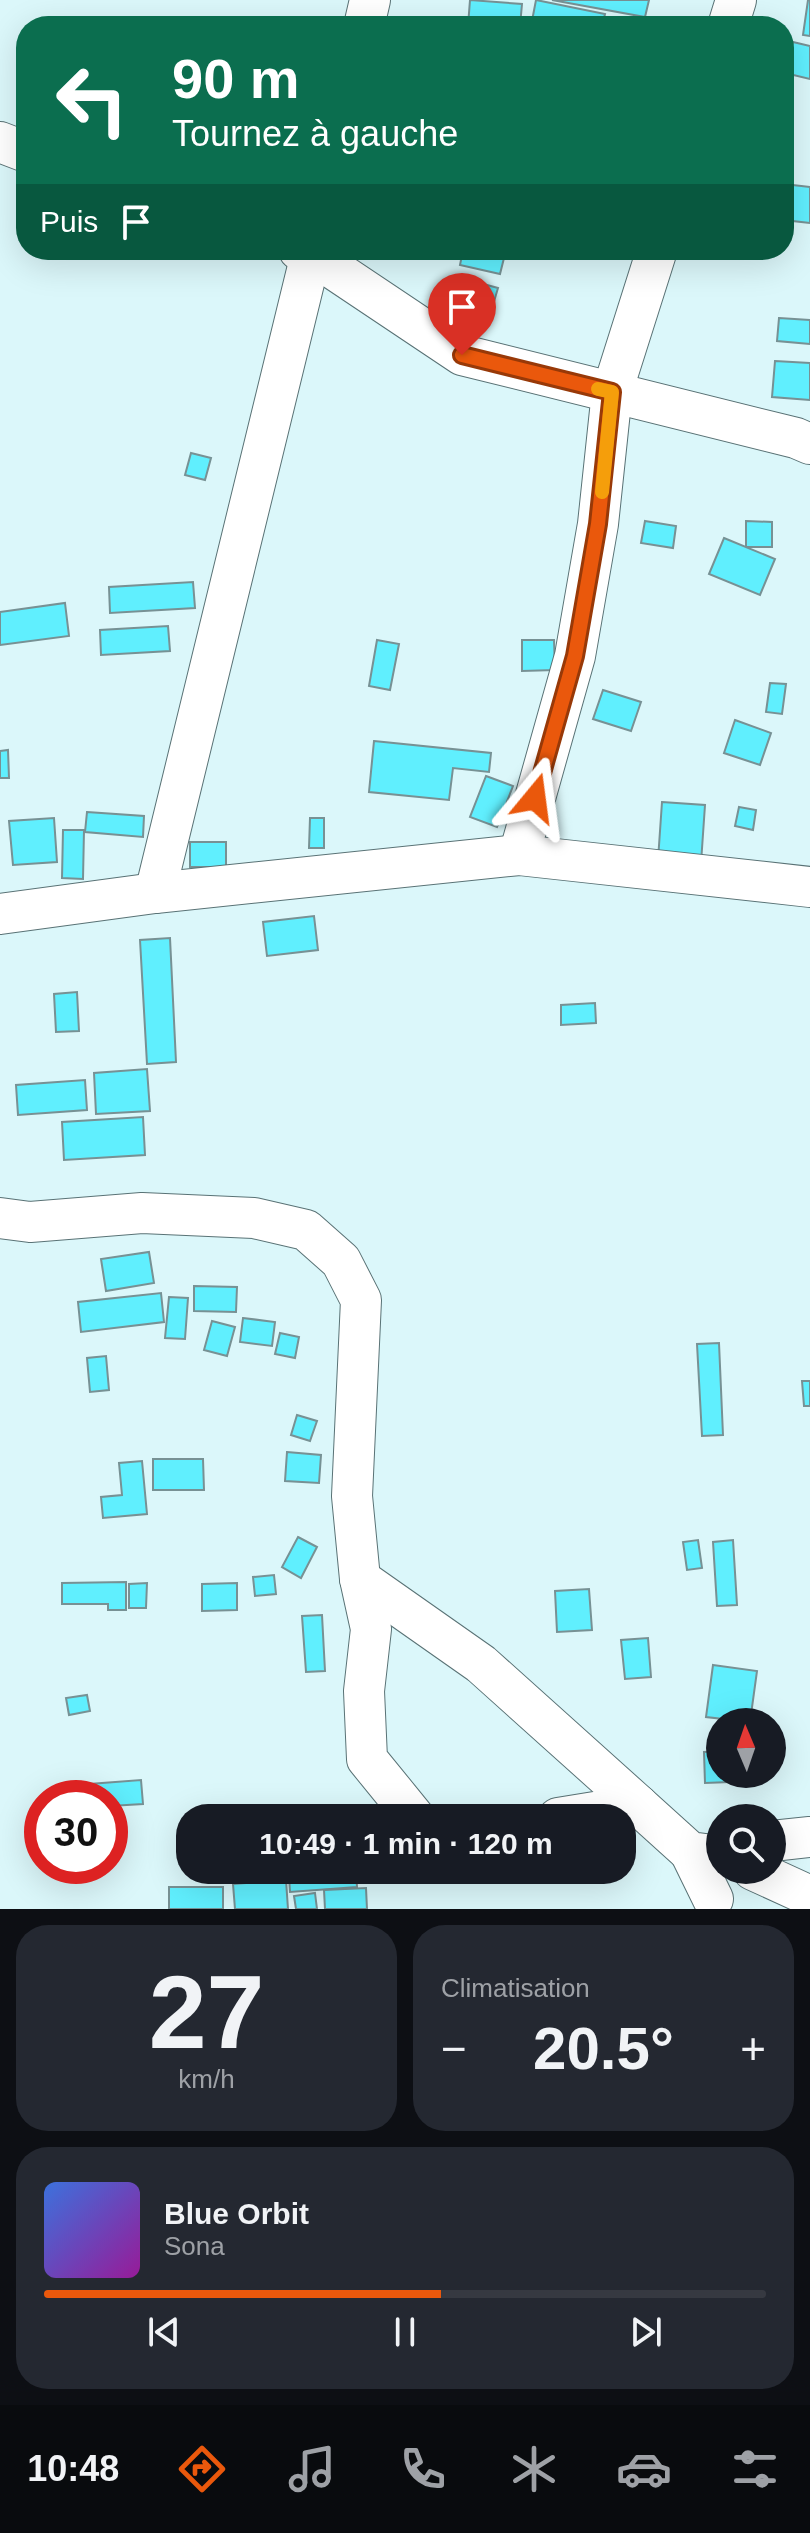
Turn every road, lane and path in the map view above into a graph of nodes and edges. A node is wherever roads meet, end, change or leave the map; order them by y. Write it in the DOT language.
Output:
graph roads {
  1 [pos="305,260"];
  2 [pos="320,260"];
  3 [pos="654,260"];
  4 [pos="612,392"];
  5 [pos="810,444"];
  6 [pos="519,855"];
  7 [pos="810,887"];
  8 [pos="155,893"];
  9 [pos="0,914"];
  10 [pos="0,1218"];
  11 [pos="360,1579"];
  12 [pos="404,1804"];
  13 [pos="638,1805"];
  14 [pos="810,1837"];
  15 [pos="786,1840"];
  16 [pos="706,1869"];
  17 [pos="784,1884"];
  18 [pos="810,1896"];
  1 -- 8 [label="street"];
  2 -- 4 [label="street"];
  3 -- 4 [label="street"];
  4 -- 5 [label="street"];
  4 -- 6 [label="street"];
  6 -- 7 [label="street"];
  6 -- 8 [label="street"];
  8 -- 9 [label="street"];
  10 -- 11 [label="street"];
  11 -- 12 [label="street"];
  11 -- 13 [label="street"];
  13 -- 16 [label="street"];
  14 -- 15 [label="street"];
  17 -- 18 [label="street"];
}
